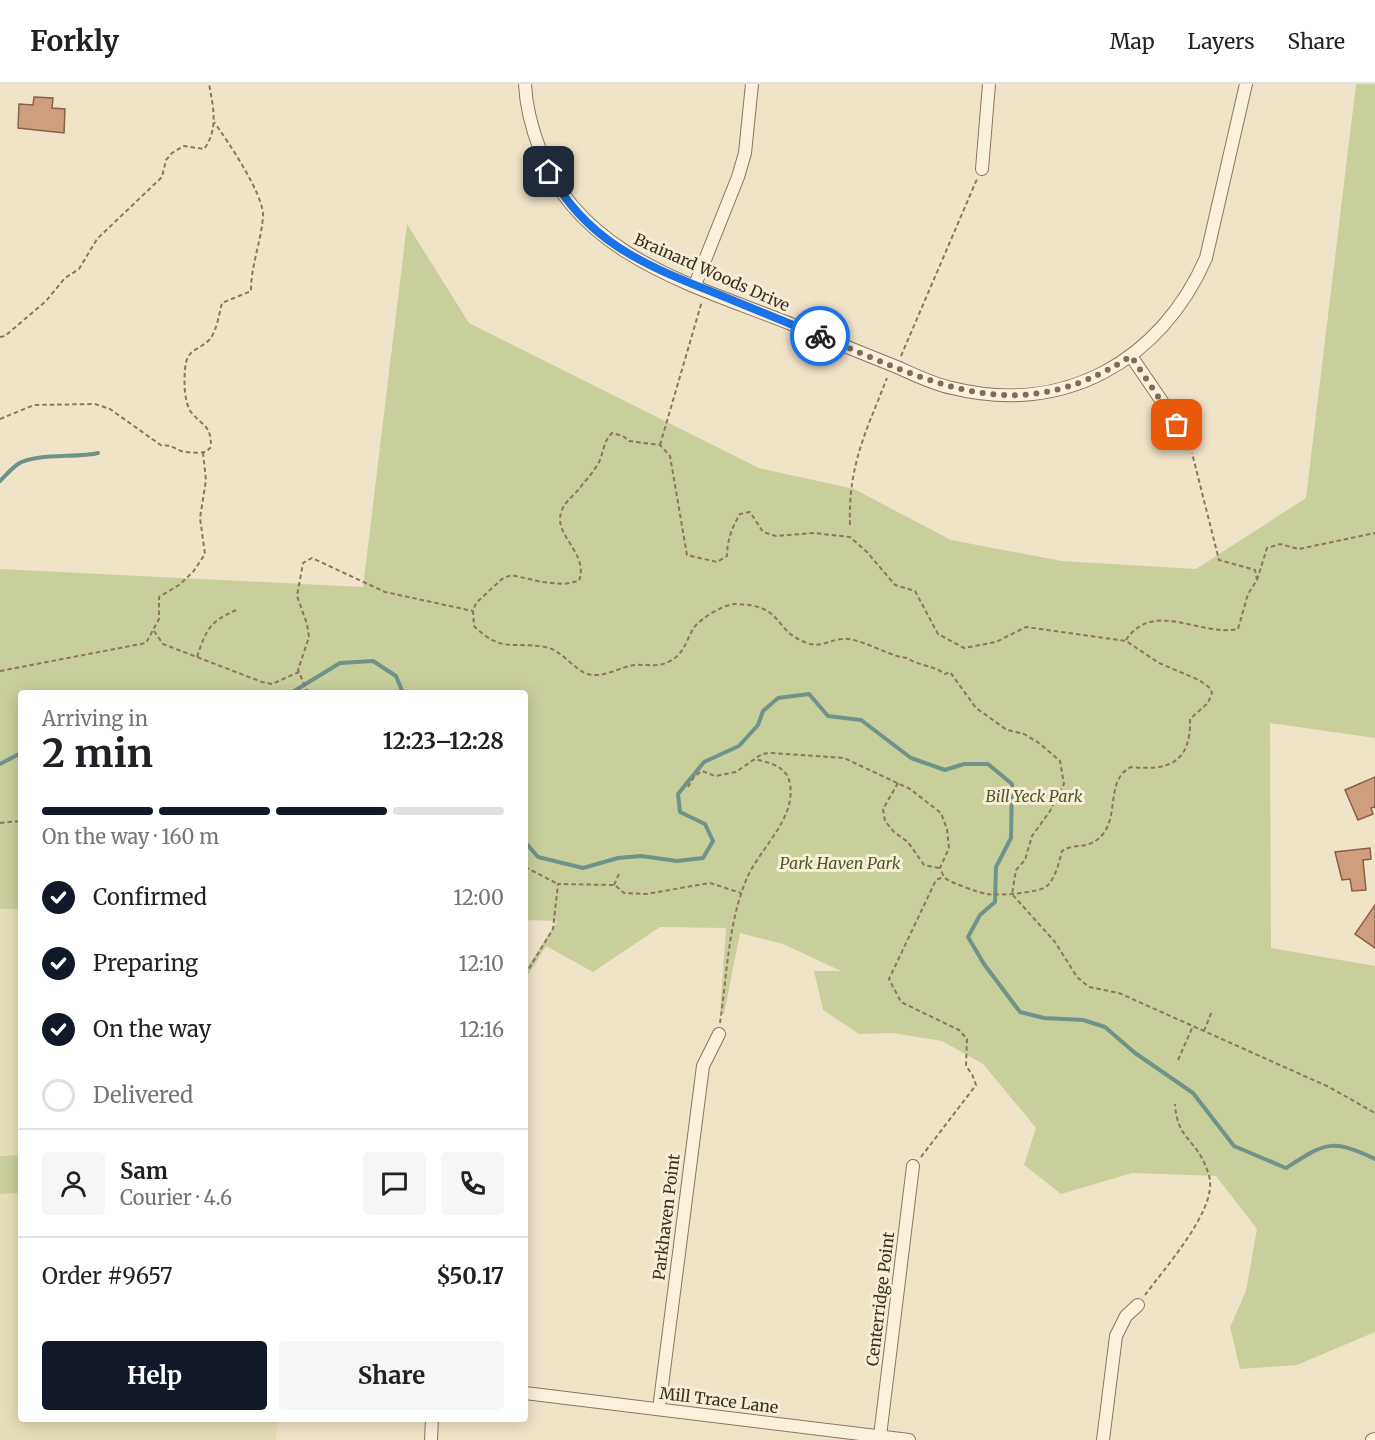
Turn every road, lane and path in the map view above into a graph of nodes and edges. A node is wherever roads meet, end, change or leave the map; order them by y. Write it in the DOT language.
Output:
graph roads {
  1 [pos="209,84"];
  2 [pos="525,84"];
  3 [pos="752,84"];
  4 [pos="989,84"];
  5 [pos="1246,84"];
  6 [pos="214,122"];
  7 [pos="982,168"];
  8 [pos="700,287"];
  9 [pos="0,337"];
  10 [pos="1131,356"];
  11 [pos="892,365"];
  12 [pos="0,419"];
  13 [pos="1189,441"];
  14 [pos="660,445"];
  15 [pos="203,452"];
  16 [pos="850,525"];
  17 [pos="1375,533"];
  18 [pos="1257,580"];
  19 [pos="236,610"];
  20 [pos="473,611"];
  21 [pos="153,630"];
  22 [pos="1125,641"];
  23 [pos="197,657"];
  24 [pos="0,671"];
  25 [pos="299,672"];
  26 [pos="307,690"];
  27 [pos="755,759"];
  28 [pos="898,783"];
  29 [pos="688,787"];
  30 [pos="18,821"];
  31 [pos="0,823"];
  32 [pos="940,868"];
  33 [pos="528,869"];
  34 [pos="619,874"];
  35 [pos="943,877"];
  36 [pos="558,884"];
  37 [pos="614,885"];
  38 [pos="741,893"];
  39 [pos="1012,894"];
  40 [pos="528,970"];
  41 [pos="1212,1011"];
  42 [pos="1193,1026"];
  43 [pos="1203,1031"];
  44 [pos="718,1034"];
  45 [pos="1178,1060"];
  46 [pos="1175,1104"];
  47 [pos="1375,1113"];
  48 [pos="913,1166"];
  49 [pos="1138,1305"];
  50 [pos="528,1393"];
  51 [pos="659,1409"];
  52 [pos="432,1422"];
  53 [pos="880,1436"];
  54 [pos="431,1440"];
  55 [pos="909,1440"];
  56 [pos="1103,1440"];
  1 -- 6 [label="path"];
  2 -- 8 [label="street, Brainard Woods Drive"];
  3 -- 8 [label="street"];
  4 -- 7 [label="street"];
  5 -- 10 [label="street, Brainard Woods Drive"];
  6 -- 9 [label="path"];
  6 -- 15 [label="path"];
  7 -- 11 [label="path"];
  8 -- 11 [label="street, Brainard Woods Drive"];
  8 -- 14 [label="path"];
  10 -- 11 [label="street, Brainard Woods Drive"];
  10 -- 13 [label="street"];
  11 -- 16 [label="path"];
  12 -- 15 [label="path"];
  13 -- 18 [label="path"];
  14 -- 20 [label="path"];
  14 -- 22 [label="path"];
  15 -- 21 [label="path"];
  17 -- 18 [label="path"];
  18 -- 22 [label="path"];
  19 -- 23 [label="path"];
  20 -- 25 [label="path"];
  20 -- 39 [label="path"];
  21 -- 23 [label="path"];
  21 -- 24 [label="path"];
  22 -- 39 [label="path"];
  23 -- 25 [label="path"];
  25 -- 26 [label="path"];
  27 -- 28 [label="path"];
  27 -- 29 [label="path"];
  27 -- 38 [label="path"];
  28 -- 32 [label="path"];
  28 -- 32 [label="path"];
  30 -- 31 [label="path"];
  32 -- 35 [label="path"];
  33 -- 36 [label="path"];
  34 -- 37 [label="path"];
  35 -- 39 [label="path"];
  35 -- 48 [label="path"];
  36 -- 37 [label="path"];
  36 -- 40 [label="path"];
  37 -- 38 [label="path"];
  38 -- 44 [label="path"];
  39 -- 42 [label="path"];
  41 -- 43 [label="path"];
  42 -- 43 [label="path"];
  42 -- 45 [label="path"];
  43 -- 47 [label="path"];
  44 -- 51 [label="street, Parkhaven Point"];
  46 -- 49 [label="path"];
  48 -- 53 [label="street, Centerridge Point"];
  49 -- 56 [label="street"];
  50 -- 51 [label="street, Mill Trace Lane"];
  51 -- 53 [label="street, Mill Trace Lane"];
  52 -- 54 [label="street"];
  53 -- 55 [label="street, Mill Trace Lane"];
}
